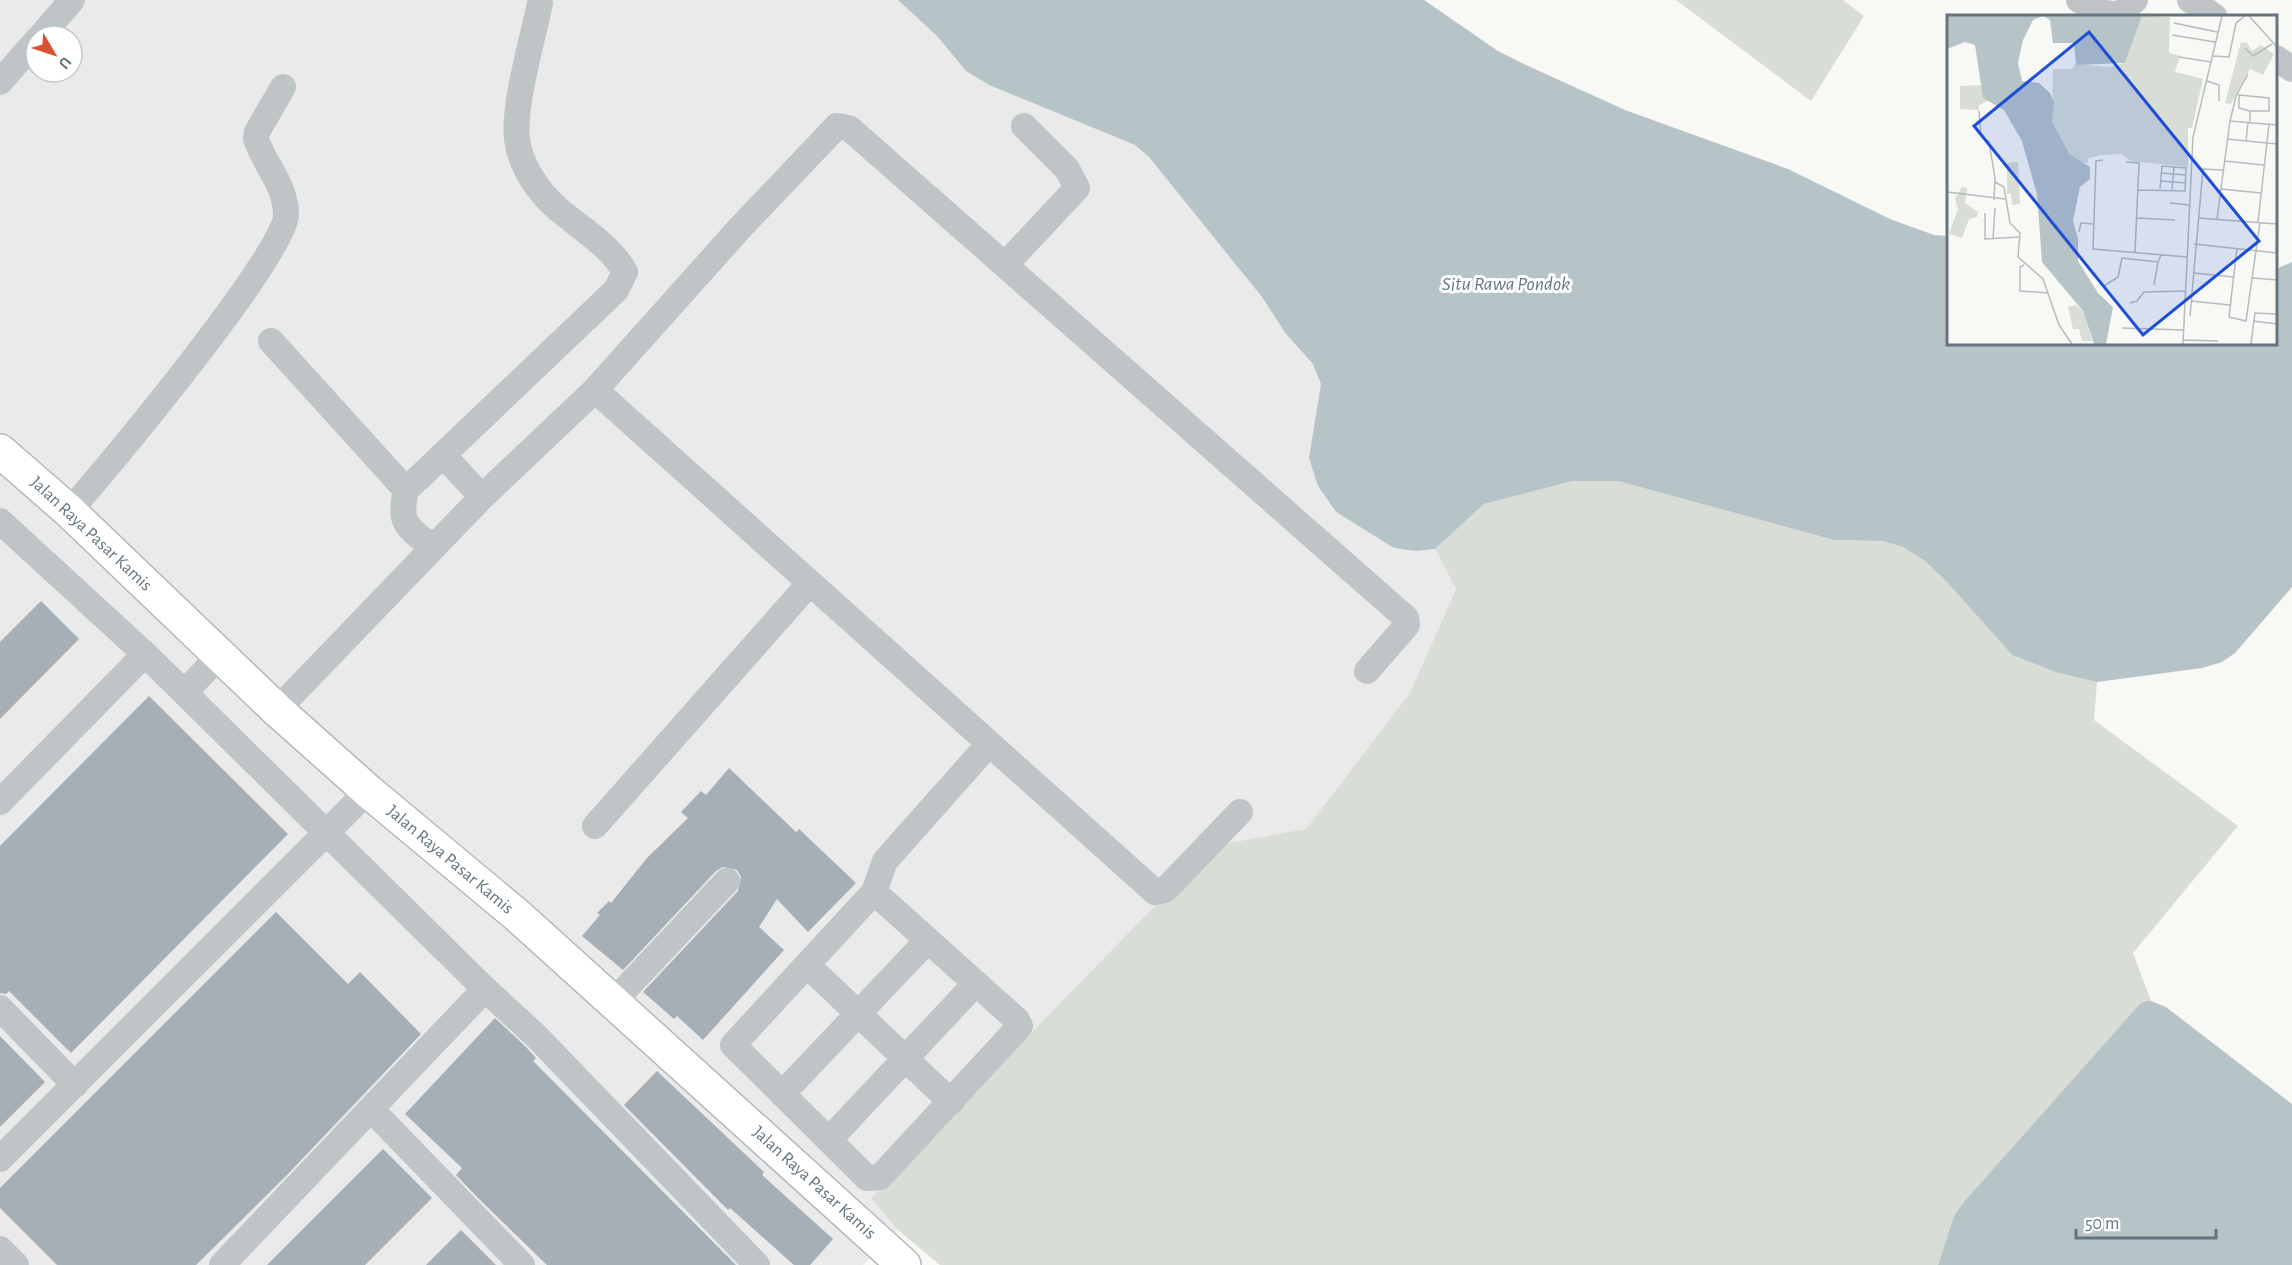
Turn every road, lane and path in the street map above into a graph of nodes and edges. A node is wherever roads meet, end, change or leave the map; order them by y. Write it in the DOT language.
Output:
graph roads {
  1 [pos="72,0"];
  2 [pos="2079,0"];
  3 [pos="2135,0"];
  4 [pos="2190,0"];
  5 [pos="540,3"];
  6 [pos="2212,15"];
  7 [pos="51,24"];
  8 [pos="24,55"];
  9 [pos="2277,59"];
  10 [pos="2292,69"];
  11 [pos="0,82"];
  12 [pos="284,87"];
  13 [pos="1024,126"];
  14 [pos="1005,265"];
  15 [pos="271,341"];
  16 [pos="595,390"];
  17 [pos="0,451"];
  18 [pos="443,455"];
  19 [pos="406,490"];
  20 [pos="482,496"];
  21 [pos="69,511"];
  22 [pos="0,520"];
  23 [pos="432,547"];
  24 [pos="808,584"];
  25 [pos="145,654"];
  26 [pos="220,655"];
  27 [pos="1367,671"];
  28 [pos="185,692"];
  29 [pos="277,710"];
  30 [pos="989,744"];
  31 [pos="368,791"];
  32 [pos="0,802"];
  33 [pos="1240,812"];
  34 [pos="595,826"];
  35 [pos="327,831"];
  36 [pos="727,881"];
  37 [pos="874,892"];
  38 [pos="927,941"];
  39 [pos="807,965"];
  40 [pos="976,982"];
  41 [pos="485,989"];
  42 [pos="614,1001"];
  43 [pos="0,1008"];
  44 [pos="859,1014"];
  45 [pos="905,1059"];
  46 [pos="75,1085"];
  47 [pos="782,1094"];
  48 [pos="951,1102"];
  49 [pos="371,1109"];
  50 [pos="829,1140"];
  51 [pos="0,1159"];
  52 [pos="0,1250"];
  53 [pos="16,1265"];
  54 [pos="222,1265"];
  55 [pos="522,1265"];
  56 [pos="757,1265"];
  57 [pos="904,1265"];
  1 -- 7 [label="lane"];
  2 -- 3 [label="lane"];
  4 -- 6 [label="lane"];
  5 -- 18 [label="lane"];
  8 -- 11 [label="lane"];
  9 -- 10 [label="lane"];
  12 -- 21 [label="lane"];
  13 -- 14 [label="lane"];
  14 -- 16 [label="lane"];
  14 -- 27 [label="lane"];
  15 -- 19 [label="lane"];
  16 -- 20 [label="lane"];
  16 -- 24 [label="lane"];
  17 -- 21 [label="main road, Jalan Raya Pasar Kamis"];
  18 -- 19 [label="lane"];
  18 -- 20 [label="lane"];
  19 -- 23 [label="lane"];
  20 -- 23 [label="lane"];
  21 -- 26 [label="main road, Jalan Raya Pasar Kamis"];
  22 -- 25 [label="lane"];
  23 -- 29 [label="lane"];
  24 -- 30 [label="lane"];
  24 -- 34 [label="lane"];
  25 -- 28 [label="lane"];
  25 -- 32 [label="lane"];
  26 -- 28 [label="lane"];
  26 -- 29 [label="main road, Jalan Raya Pasar Kamis"];
  28 -- 35 [label="lane"];
  29 -- 31 [label="main road, Jalan Raya Pasar Kamis"];
  30 -- 33 [label="lane"];
  30 -- 37 [label="lane"];
  31 -- 35 [label="lane"];
  31 -- 42 [label="main road, Jalan Raya Pasar Kamis"];
  35 -- 41 [label="lane"];
  35 -- 46 [label="lane"];
  36 -- 42 [label="lane"];
  37 -- 38 [label="lane"];
  37 -- 39 [label="lane"];
  38 -- 40 [label="lane"];
  38 -- 44 [label="lane"];
  39 -- 44 [label="lane"];
  39 -- 47 [label="lane"];
  40 -- 45 [label="lane"];
  40 -- 48 [label="lane"];
  41 -- 49 [label="lane"];
  41 -- 56 [label="lane"];
  42 -- 57 [label="main road, Jalan Raya Pasar Kamis"];
  43 -- 46 [label="lane"];
  44 -- 45 [label="lane"];
  44 -- 47 [label="lane"];
  45 -- 48 [label="lane"];
  45 -- 50 [label="lane"];
  46 -- 51 [label="lane"];
  47 -- 50 [label="lane"];
  48 -- 50 [label="lane"];
  49 -- 54 [label="lane"];
  49 -- 55 [label="lane"];
  52 -- 53 [label="lane"];
}
